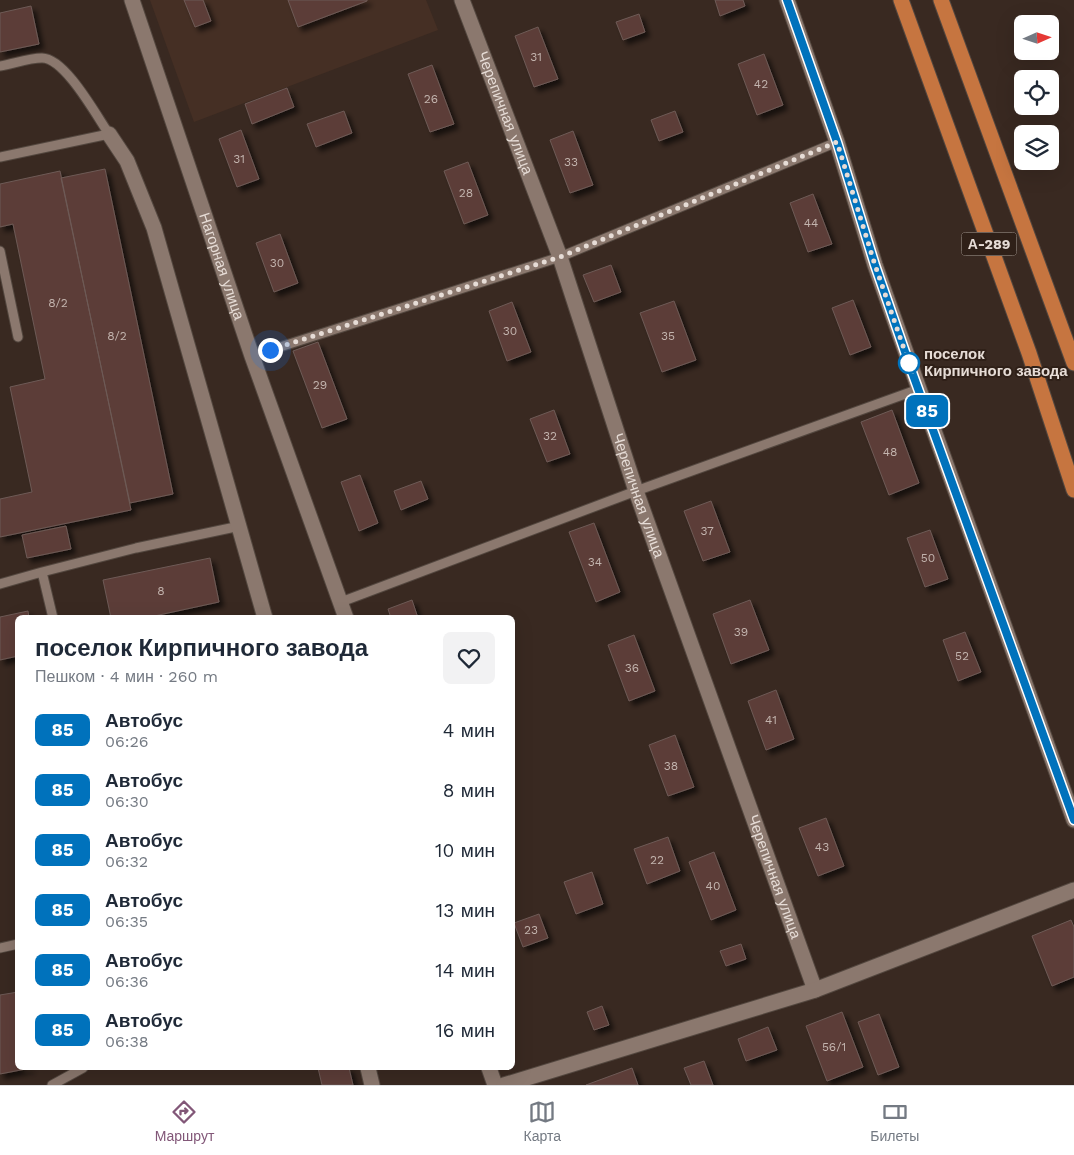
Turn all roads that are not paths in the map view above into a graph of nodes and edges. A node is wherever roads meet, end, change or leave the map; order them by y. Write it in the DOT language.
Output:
graph roads {
  1 [pos="132,0"];
  2 [pos="462,0"];
  3 [pos="786,0"];
  4 [pos="901,0"];
  5 [pos="941,0"];
  6 [pos="0,66"];
  7 [pos="109,134"];
  8 [pos="837,142"];
  9 [pos="0,157"];
  10 [pos="0,251"];
  11 [pos="560,257"];
  12 [pos="18,337"];
  13 [pos="252,356"];
  14 [pos="1074,363"];
  15 [pos="919,389"];
  16 [pos="1074,490"];
  17 [pos="636,491"];
  18 [pos="240,526"];
  19 [pos="42,572"];
  20 [pos="0,584"];
  21 [pos="341,602"];
  22 [pos="52,615"];
  23 [pos="264,615"];
  24 [pos="345,615"];
  25 [pos="1074,820"];
  26 [pos="1074,890"];
  27 [pos="15,945"];
  28 [pos="0,948"];
  29 [pos="814,990"];
  30 [pos="79,1070"];
  31 [pos="368,1070"];
  32 [pos="490,1070"];
  33 [pos="52,1085"];
  34 [pos="372,1085"];
  35 [pos="495,1085"];
  36 [pos="504,1085"];
  1 -- 13 [label="street, Нагорная улица"];
  2 -- 11 [label="street, Черепичная улица"];
  3 -- 8 [label="street"];
  4 -- 16 [label="highway, А-289"];
  5 -- 14 [label="highway, А-289"];
  6 -- 7 [label="lane"];
  7 -- 9 [label="lane"];
  7 -- 18 [label="street"];
  8 -- 11 [label="lane"];
  8 -- 15 [label="street"];
  10 -- 12 [label="lane"];
  11 -- 13 [label="lane"];
  11 -- 17 [label="street, Черепичная улица"];
  13 -- 21 [label="street, Нагорная улица"];
  15 -- 17 [label="lane"];
  15 -- 25 [label="street"];
  17 -- 21 [label="lane"];
  17 -- 29 [label="street, Черепичная улица"];
  18 -- 19 [label="lane"];
  18 -- 23 [label="street"];
  19 -- 20 [label="lane"];
  19 -- 22 [label="lane"];
  21 -- 24 [label="street, Нагорная улица"];
  26 -- 29 [label="street"];
  27 -- 28 [label="lane"];
  29 -- 36 [label="street"];
  30 -- 33 [label="lane"];
  31 -- 34 [label="street"];
  32 -- 35 [label="street"];
}
